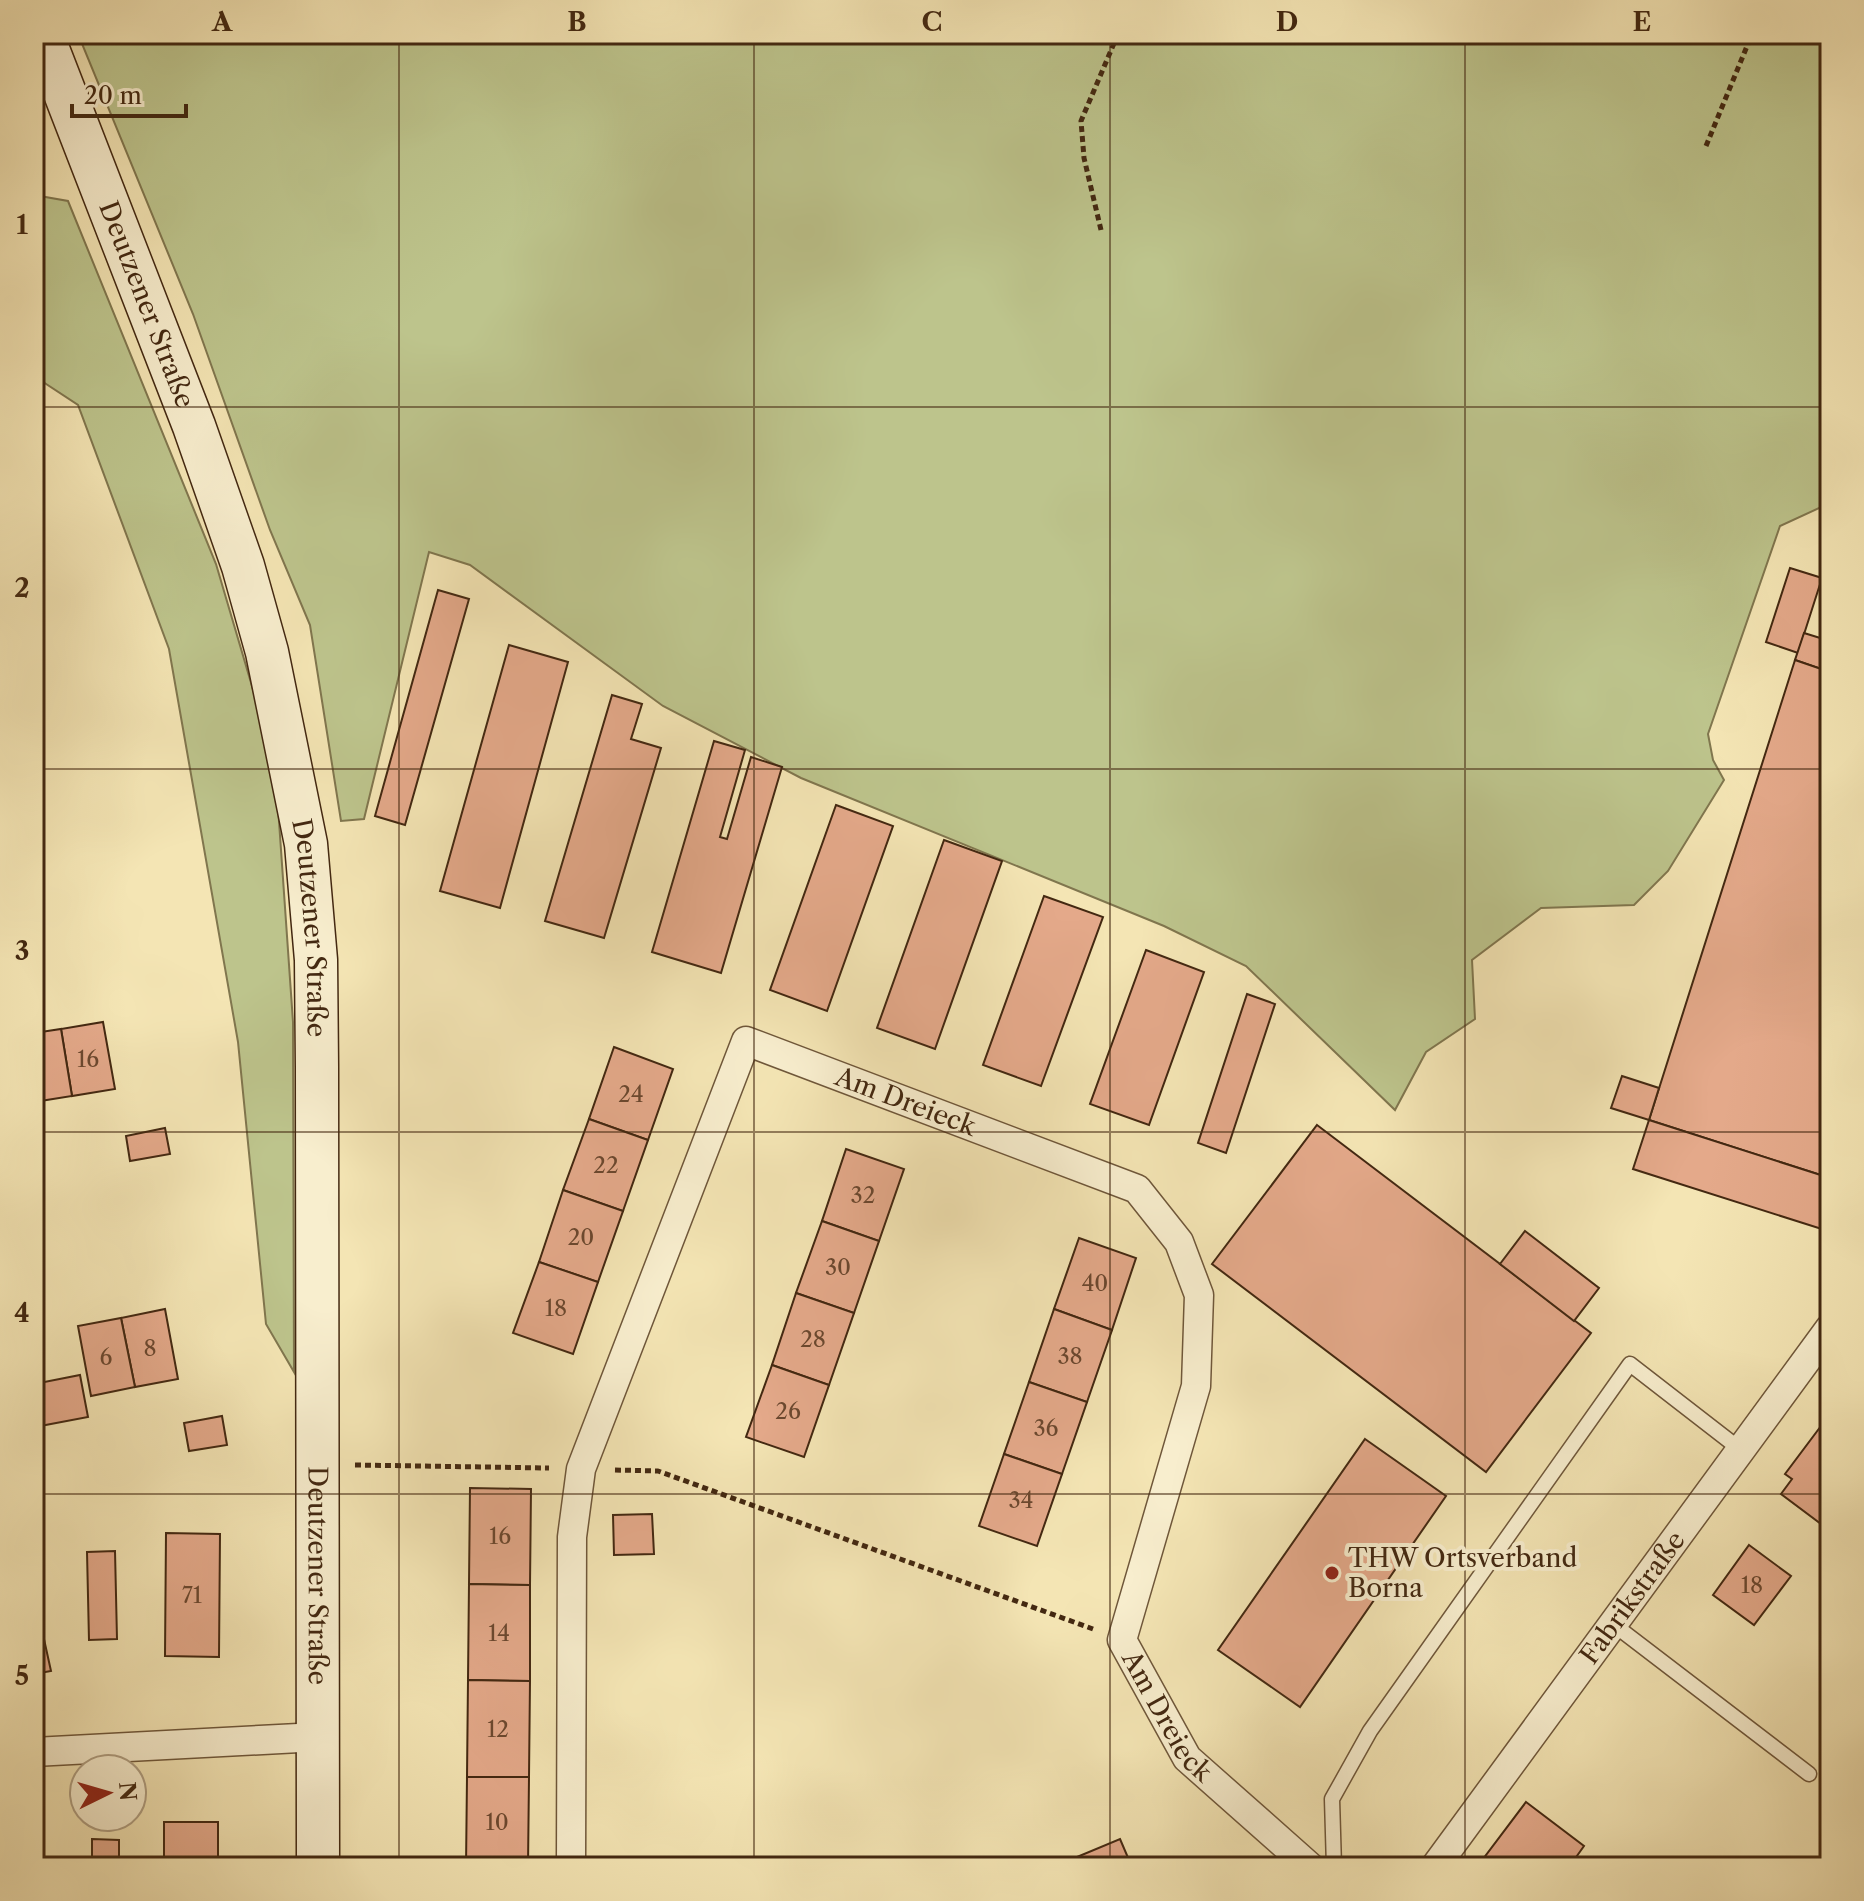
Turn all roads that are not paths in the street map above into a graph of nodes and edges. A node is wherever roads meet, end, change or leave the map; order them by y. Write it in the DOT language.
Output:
graph roads {
  1 [pos="42,34"];
  2 [pos="1830,1328"];
  3 [pos="1741,1450"];
  4 [pos="1613,1624"];
  5 [pos="318,1737"];
  6 [pos="34,1752"];
  7 [pos="1809,1774"];
  8 [pos="318,1867"];
  9 [pos="571,1867"];
  10 [pos="1310,1867"];
  11 [pos="1334,1867"];
  12 [pos="1435,1867"];
  1 -- 5 [label="main road, Deutzener Straße"];
  2 -- 3 [label="street, Fabrikstraße"];
  3 -- 4 [label="street, Fabrikstraße"];
  3 -- 11 [label="lane"];
  4 -- 7 [label="lane"];
  4 -- 12 [label="street, Fabrikstraße"];
  5 -- 6 [label="street"];
  5 -- 8 [label="main road, Deutzener Straße"];
  9 -- 10 [label="street, Am Dreieck"];
}
